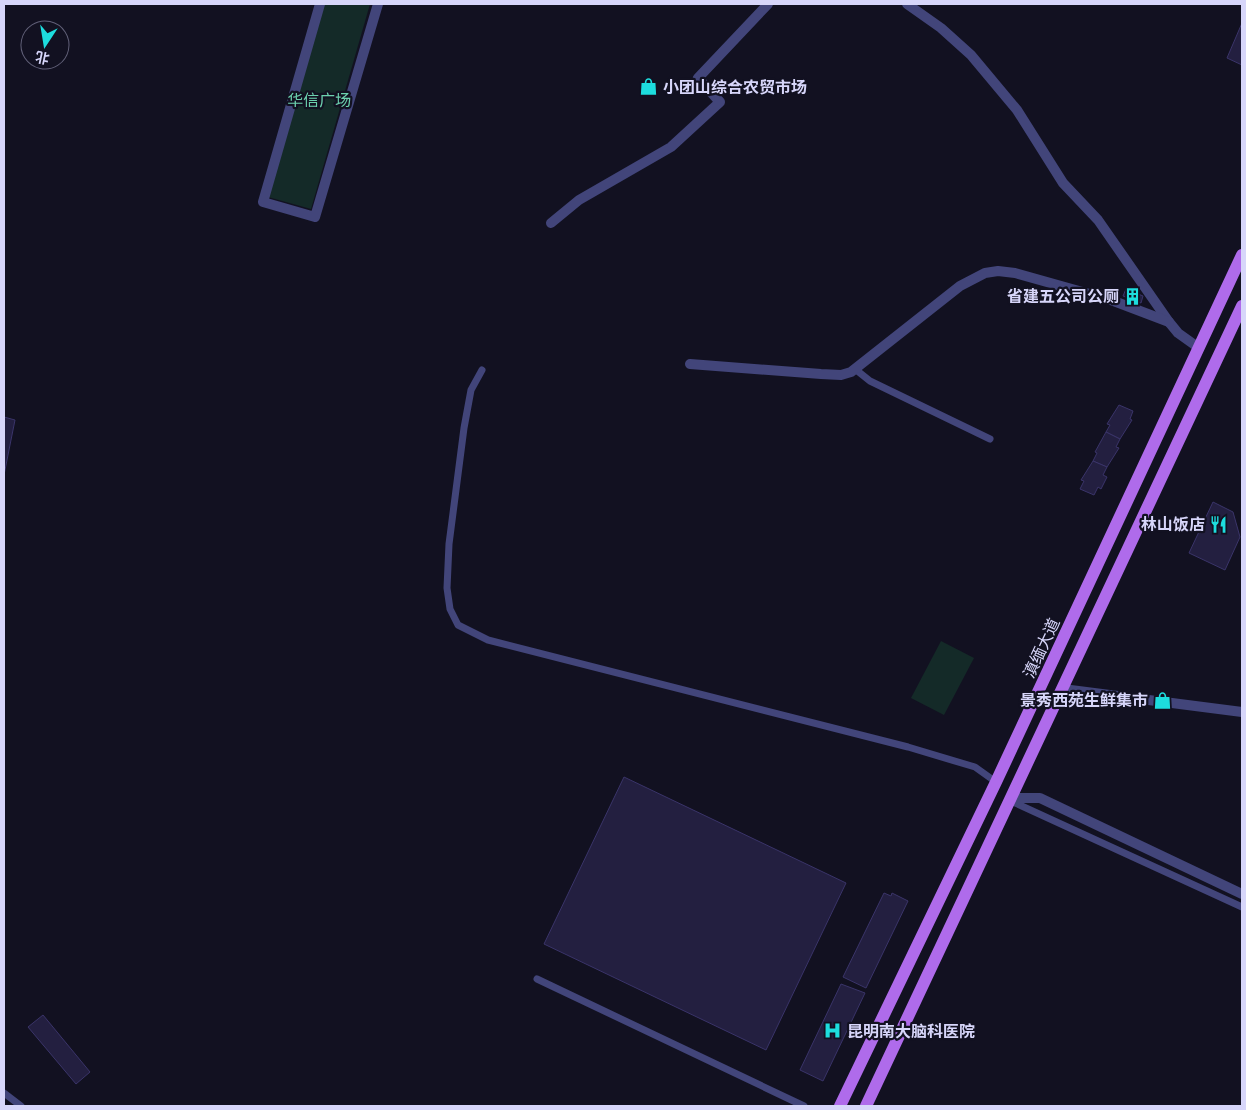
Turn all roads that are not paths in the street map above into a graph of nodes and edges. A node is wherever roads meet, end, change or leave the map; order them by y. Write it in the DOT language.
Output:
graph roads {
  1 [pos="320,4"];
  2 [pos="378,4"];
  3 [pos="768,4"];
  4 [pos="908,4"];
  5 [pos="551,223"];
  6 [pos="1242,255"];
  7 [pos="1242,306"];
  8 [pos="1169,322"];
  9 [pos="1199,348"];
  10 [pos="690,364"];
  11 [pos="855,369"];
  12 [pos="482,370"];
  13 [pos="990,439"];
  14 [pos="1063,689"];
  15 [pos="1242,712"];
  16 [pos="996,782"];
  17 [pos="1012,800"];
  18 [pos="1242,894"];
  19 [pos="1242,907"];
  20 [pos="537,979"];
  21 [pos="4,1093"];
  22 [pos="21,1106"];
  23 [pos="804,1106"];
  24 [pos="840,1106"];
  25 [pos="866,1106"];
  1 -- 2 [label="street"];
  3 -- 5 [label="street"];
  4 -- 8 [label="street"];
  6 -- 9 [label="main road, 滇缅大道"];
  7 -- 14 [label="main road"];
  8 -- 9 [label="street"];
  8 -- 11 [label="street"];
  9 -- 16 [label="main road, 滇缅大道"];
  10 -- 11 [label="street"];
  11 -- 13 [label="lane"];
  12 -- 16 [label="lane"];
  14 -- 15 [label="street"];
  14 -- 17 [label="main road"];
  16 -- 24 [label="main road, 滇缅大道"];
  17 -- 18 [label="street"];
  17 -- 19 [label="lane"];
  17 -- 25 [label="main road"];
  20 -- 23 [label="lane"];
  21 -- 22 [label="lane"];
}
